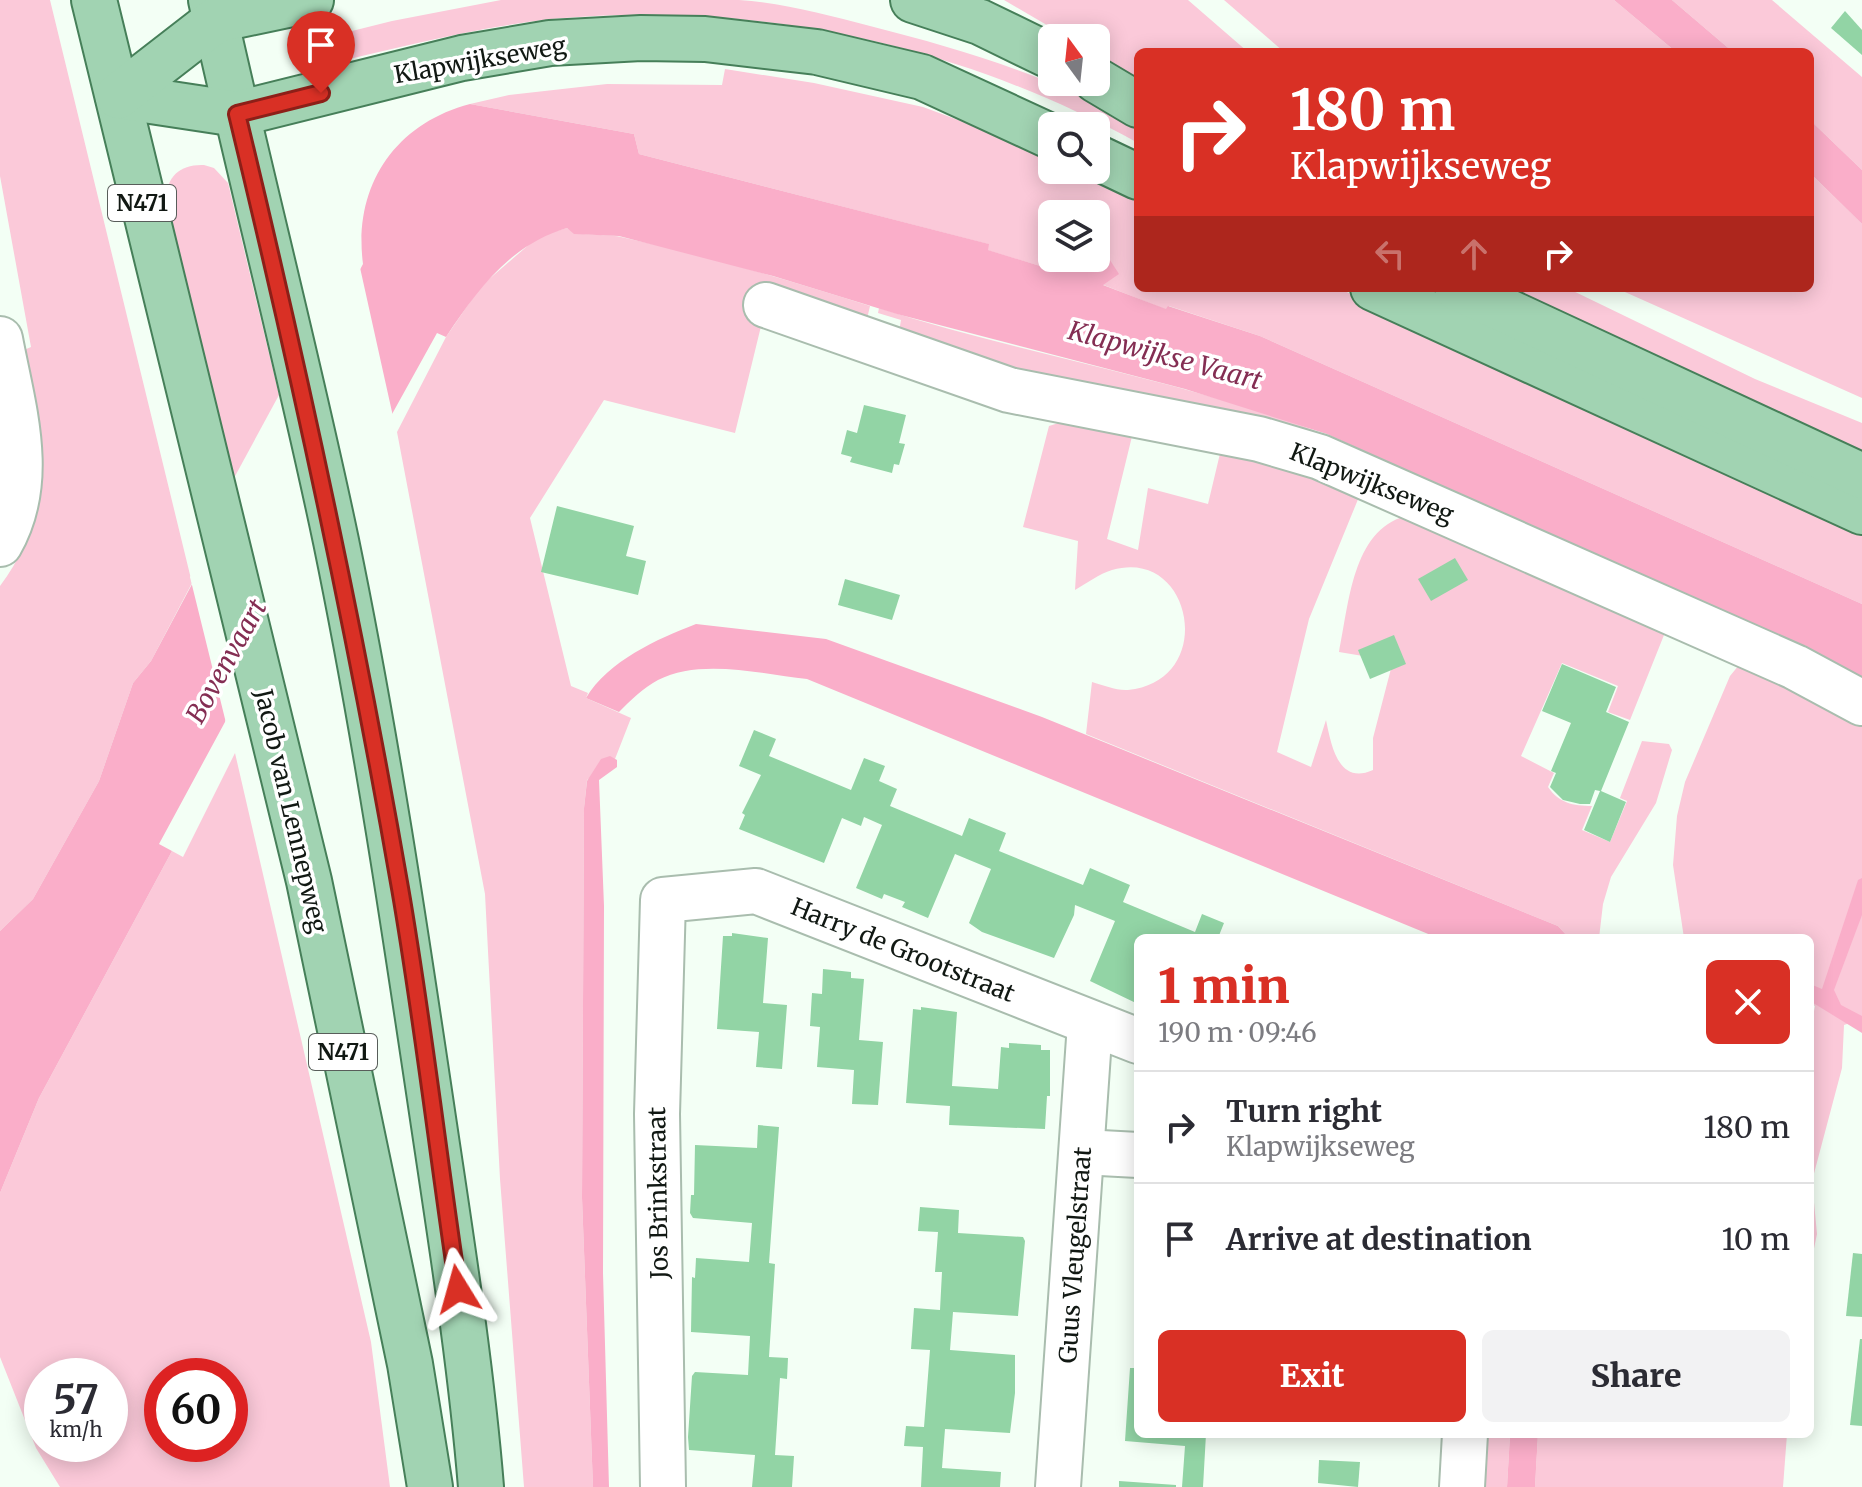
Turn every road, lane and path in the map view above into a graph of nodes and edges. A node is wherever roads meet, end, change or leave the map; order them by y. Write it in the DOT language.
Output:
graph roads {
  1 [pos="94,0"];
  2 [pos="311,0"];
  3 [pos="913,0"];
  4 [pos="214,10"];
  5 [pos="1038,50"];
  6 [pos="1110,88"];
  7 [pos="118,96"];
  8 [pos="1134,103"];
  9 [pos="237,114"];
  10 [pos="1038,131"];
  11 [pos="1110,164"];
  12 [pos="1134,175"];
  13 [pos="1382,292"];
  14 [pos="1466,292"];
  15 [pos="766,305"];
  16 [pos="0,339"];
  17 [pos="1862,476"];
  18 [pos="1862,512"];
  19 [pos="0,544"];
  20 [pos="1862,703"];
  21 [pos="663,900"];
  22 [pos="1090,1024"];
  23 [pos="1134,1040"];
  24 [pos="1082,1152"];
  25 [pos="1134,1155"];
  26 [pos="1465,1438"];
  27 [pos="430,1487"];
  28 [pos="481,1487"];
  29 [pos="663,1487"];
  30 [pos="1058,1487"];
  31 [pos="1462,1487"];
  1 -- 7 [label="main road, Jacob van Lennepweg / N471"];
  2 -- 4 [label="main road"];
  3 -- 5 [label="main road"];
  4 -- 7 [label="main road"];
  4 -- 9 [label="main road"];
  6 -- 8 [label="main road"];
  7 -- 9 [label="main road, Klapwijkseweg"];
  7 -- 27 [label="main road, Jacob van Lennepweg / N471"];
  9 -- 10 [label="main road, Klapwijkseweg"];
  9 -- 28 [label="main road"];
  11 -- 12 [label="main road"];
  13 -- 18 [label="main road"];
  14 -- 17 [label="main road"];
  15 -- 20 [label="street, Klapwijkseweg"];
  16 -- 19 [label="street"];
  21 -- 22 [label="street, Harry de Grootstraat"];
  21 -- 29 [label="street, Jos Brinkstraat"];
  22 -- 23 [label="street, Harry de Grootstraat"];
  22 -- 24 [label="street, Guus Vleugelstraat"];
  24 -- 25 [label="street"];
  24 -- 30 [label="street, Guus Vleugelstraat"];
  26 -- 31 [label="street"];
}
